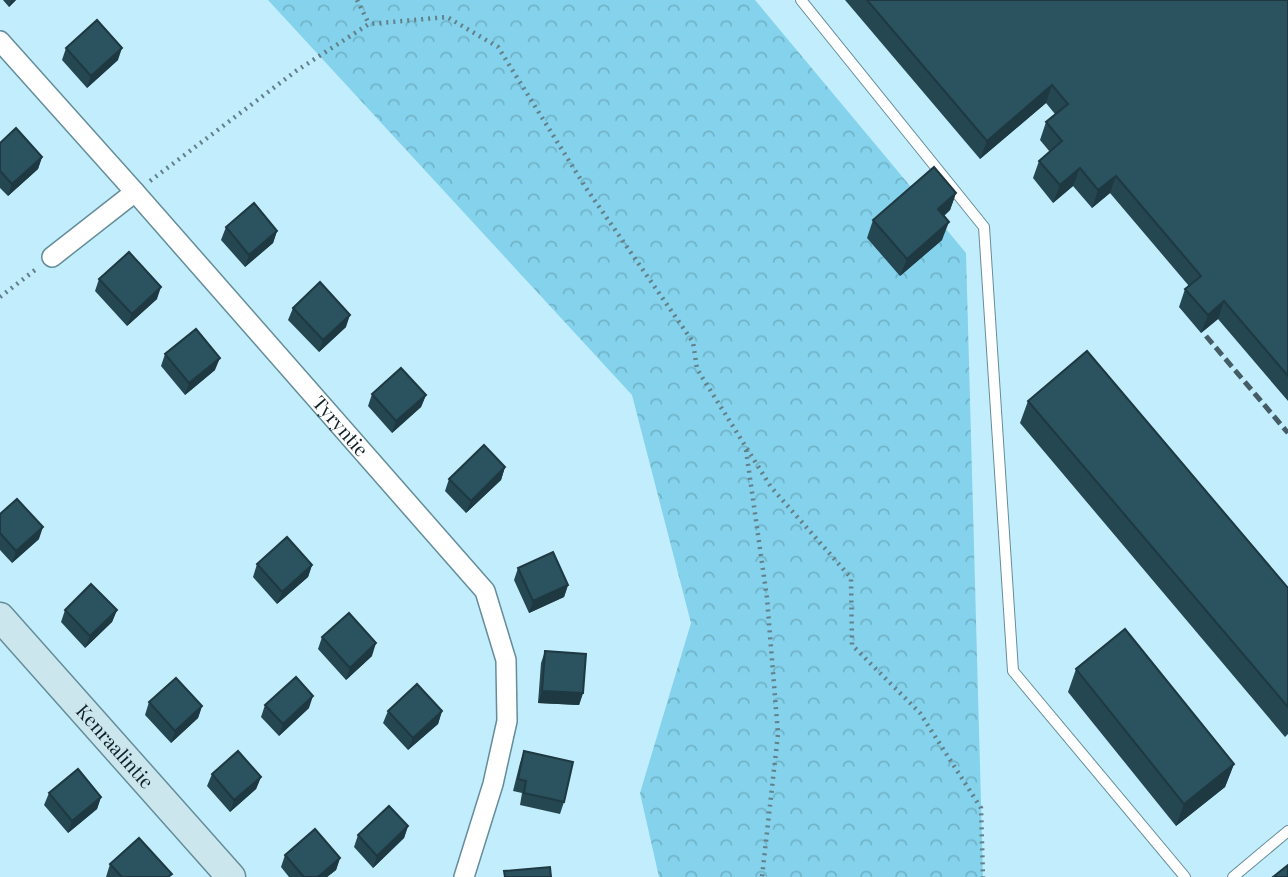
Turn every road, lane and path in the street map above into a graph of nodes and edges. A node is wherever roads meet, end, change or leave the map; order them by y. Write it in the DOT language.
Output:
graph roads {
  1 [pos="357,0"];
  2 [pos="801,0"];
  3 [pos="369,24"];
  4 [pos="0,41"];
  5 [pos="135,192"];
  6 [pos="51,257"];
  7 [pos="0,297"];
  8 [pos="745,446"];
  9 [pos="0,617"];
  10 [pos="1288,831"];
  11 [pos="231,877"];
  12 [pos="464,877"];
  13 [pos="762,877"];
  14 [pos="983,877"];
  15 [pos="1185,877"];
  16 [pos="1233,877"];
  1 -- 3 [label="path"];
  2 -- 15 [label="lane"];
  3 -- 5 [label="path"];
  3 -- 8 [label="path"];
  4 -- 5 [label="street, Tyryntie"];
  5 -- 6 [label="street"];
  5 -- 12 [label="street, Tyryntie"];
  6 -- 7 [label="path"];
  8 -- 13 [label="path"];
  8 -- 14 [label="path"];
  9 -- 11 [label="street, Kenraalintie"];
  10 -- 16 [label="lane"];
}
